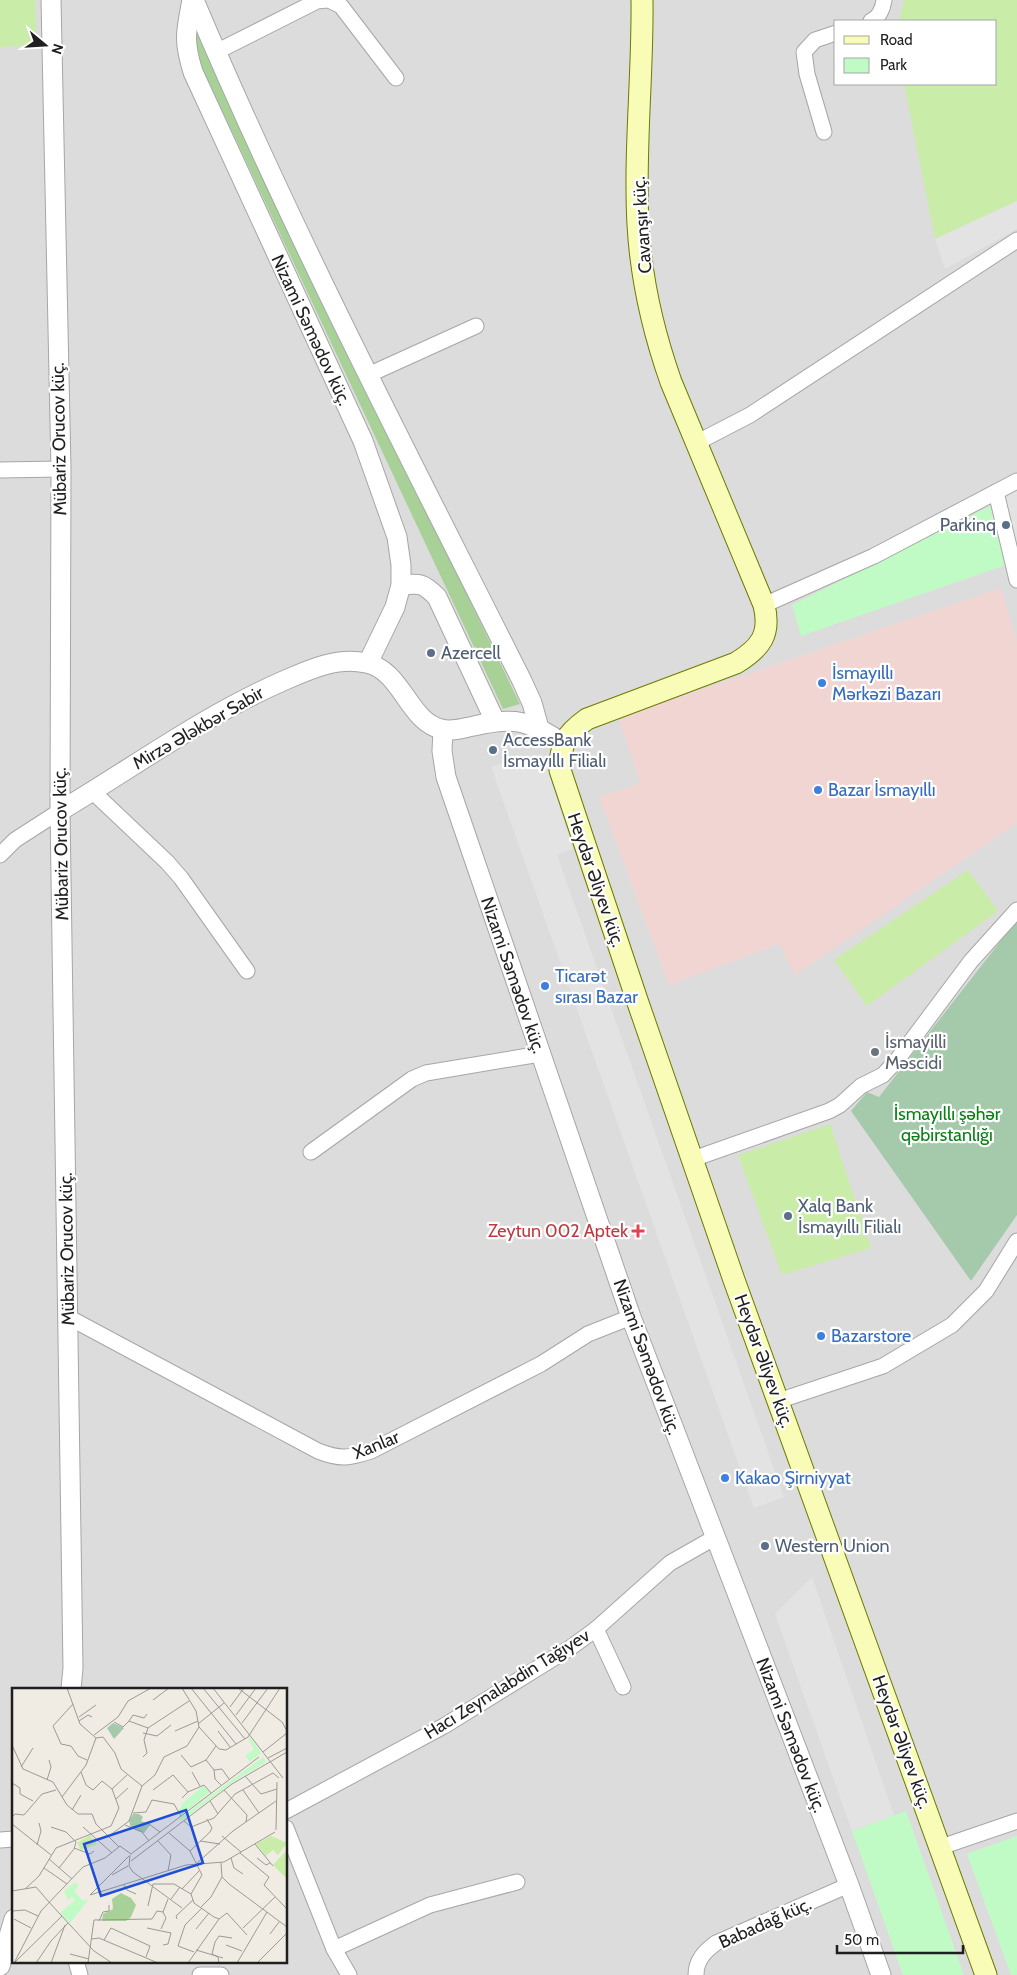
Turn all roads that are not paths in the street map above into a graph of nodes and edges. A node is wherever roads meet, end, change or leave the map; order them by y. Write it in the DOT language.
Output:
graph roads {
  1 [pos="51,0"];
  2 [pos="193,0"];
  3 [pos="328,0"];
  4 [pos="642,0"];
  5 [pos="884,0"];
  6 [pos="874,20"];
  7 [pos="834,34"];
  8 [pos="216,52"];
  9 [pos="396,78"];
  10 [pos="824,132"];
  11 [pos="1017,240"];
  12 [pos="476,326"];
  13 [pos="368,375"];
  14 [pos="696,443"];
  15 [pos="61,469"];
  16 [pos="0,470"];
  17 [pos="1017,482"];
  18 [pos="996,492"];
  19 [pos="1017,580"];
  20 [pos="401,586"];
  21 [pos="764,605"];
  22 [pos="368,663"];
  23 [pos="495,721"];
  24 [pos="539,728"];
  25 [pos="443,730"];
  26 [pos="563,743"];
  27 [pos="92,791"];
  28 [pos="60,811"];
  29 [pos="0,855"];
  30 [pos="1017,910"];
  31 [pos="247,971"];
  32 [pos="540,1054"];
  33 [pos="311,1152"];
  34 [pos="692,1159"];
  35 [pos="1017,1241"];
  36 [pos="68,1316"];
  37 [pos="631,1317"];
  38 [pos="778,1401"];
  39 [pos="714,1538"];
  40 [pos="596,1629"];
  41 [pos="623,1687"];
  42 [pos="72,1688"];
  43 [pos="288,1811"];
  44 [pos="1017,1822"];
  45 [pos="288,1833"];
  46 [pos="941,1847"];
  47 [pos="517,1882"];
  48 [pos="849,1885"];
  49 [pos="12,1926"];
  50 [pos="334,1949"];
  51 [pos="76,1962"];
  52 [pos="0,1966"];
  53 [pos="80,1975"];
  54 [pos="200,1975"];
  55 [pos="221,1975"];
  56 [pos="349,1975"];
  57 [pos="696,1975"];
  58 [pos="881,1975"];
  59 [pos="986,1975"];
  1 -- 15 [label="street, Mübariz Orucov küç."];
  2 -- 8 [label="street"];
  2 -- 20 [label="street, Nizami Səmədov küç."];
  3 -- 8 [label="street"];
  3 -- 9 [label="street"];
  4 -- 14 [label="main road, Cavanşır küç."];
  5 -- 6 [label="street"];
  7 -- 10 [label="street"];
  8 -- 13 [label="street"];
  11 -- 14 [label="street"];
  12 -- 13 [label="street"];
  13 -- 24 [label="street"];
  14 -- 21 [label="main road, Cavanşır küç."];
  15 -- 16 [label="street"];
  15 -- 28 [label="street, Mübariz Orucov küç."];
  17 -- 18 [label="street"];
  18 -- 19 [label="street"];
  18 -- 21 [label="street"];
  20 -- 22 [label="street, Nizami Səmədov küç."];
  20 -- 23 [label="street"];
  21 -- 26 [label="main road, Cavanşır küç."];
  22 -- 25 [label="street, Mirzə Ələkbər Sabir"];
  22 -- 27 [label="street, Mirzə Ələkbər Sabir"];
  23 -- 24 [label="street"];
  23 -- 25 [label="street"];
  24 -- 26 [label="street"];
  25 -- 32 [label="street, Nizami Səmədov küç."];
  26 -- 34 [label="main road, Heydər Əliyev küç."];
  27 -- 28 [label="street, Mirzə Ələkbər Sabir"];
  27 -- 31 [label="street"];
  28 -- 29 [label="street, Mirzə Ələkbər Sabir"];
  28 -- 36 [label="street, Mübariz Orucov küç."];
  30 -- 34 [label="street"];
  32 -- 33 [label="street"];
  32 -- 37 [label="street, Nizami Səmədov küç."];
  34 -- 38 [label="main road, Heydər Əliyev küç."];
  35 -- 38 [label="street"];
  36 -- 37 [label="street, Xanlar"];
  36 -- 42 [label="street, Mübariz Orucov küç."];
  37 -- 39 [label="street, Nizami Səmədov küç."];
  38 -- 46 [label="main road, Heydər Əliyev küç."];
  39 -- 40 [label="street, Hacı Zeynalabdin Tağıyev"];
  39 -- 48 [label="street, Nizami Səmədov küç."];
  40 -- 41 [label="street"];
  40 -- 43 [label="street, Hacı Zeynalabdin Tağıyev"];
  44 -- 46 [label="street"];
  45 -- 50 [label="street"];
  46 -- 59 [label="main road, Heydər Əliyev küç."];
  47 -- 50 [label="street"];
  48 -- 57 [label="street, Babadağ küç."];
  48 -- 58 [label="street, Nizami Səmədov küç."];
  49 -- 52 [label="street"];
  50 -- 56 [label="street"];
  51 -- 53 [label="street"];
  54 -- 55 [label="street"];
}
